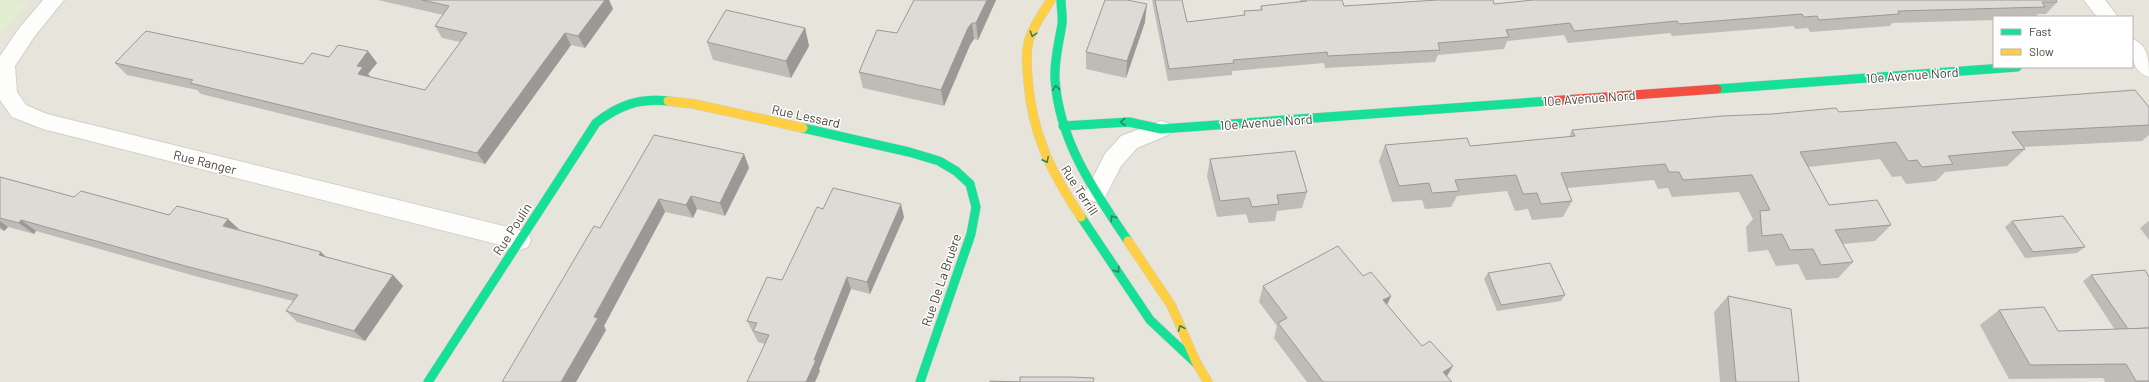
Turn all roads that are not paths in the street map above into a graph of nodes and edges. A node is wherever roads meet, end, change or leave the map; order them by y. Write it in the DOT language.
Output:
graph roads {
  1 [pos="54,0"];
  2 [pos="1051,0"];
  3 [pos="1060,0"];
  4 [pos="2094,0"];
  5 [pos="2107,16"];
  6 [pos="2004,68"];
  7 [pos="628,102"];
  8 [pos="1063,126"];
  9 [pos="1161,129"];
  10 [pos="970,184"];
  11 [pos="1096,193"];
  12 [pos="520,240"];
  13 [pos="1197,364"];
  14 [pos="428,382"];
  15 [pos="920,382"];
  16 [pos="1208,382"];
  1 -- 12 [label="street, Rue Ranger"];
  2 -- 13 [label="street, Rue Terrill, one-way"];
  8 -- 3 [label="street, Rue Terrill, one-way"];
  4 -- 5 [label="street"];
  6 -- 9 [label="street, 10e Avenue Nord"];
  7 -- 10 [label="street, Rue Lessard"];
  7 -- 12 [label="street, Rue Poulin"];
  9 -- 8 [label="street, 10e Avenue Nord, one-way"];
  8 -- 11 [label="street, Rue Terrill"];
  9 -- 11 [label="street, 10e Avenue Nord"];
  10 -- 15 [label="street, Rue De La Bruère"];
  13 -- 11 [label="street, Rue Terrill, one-way"];
  12 -- 14 [label="street, Rue Poulin"];
  13 -- 16 [label="street, Rue Terrill"];
}
